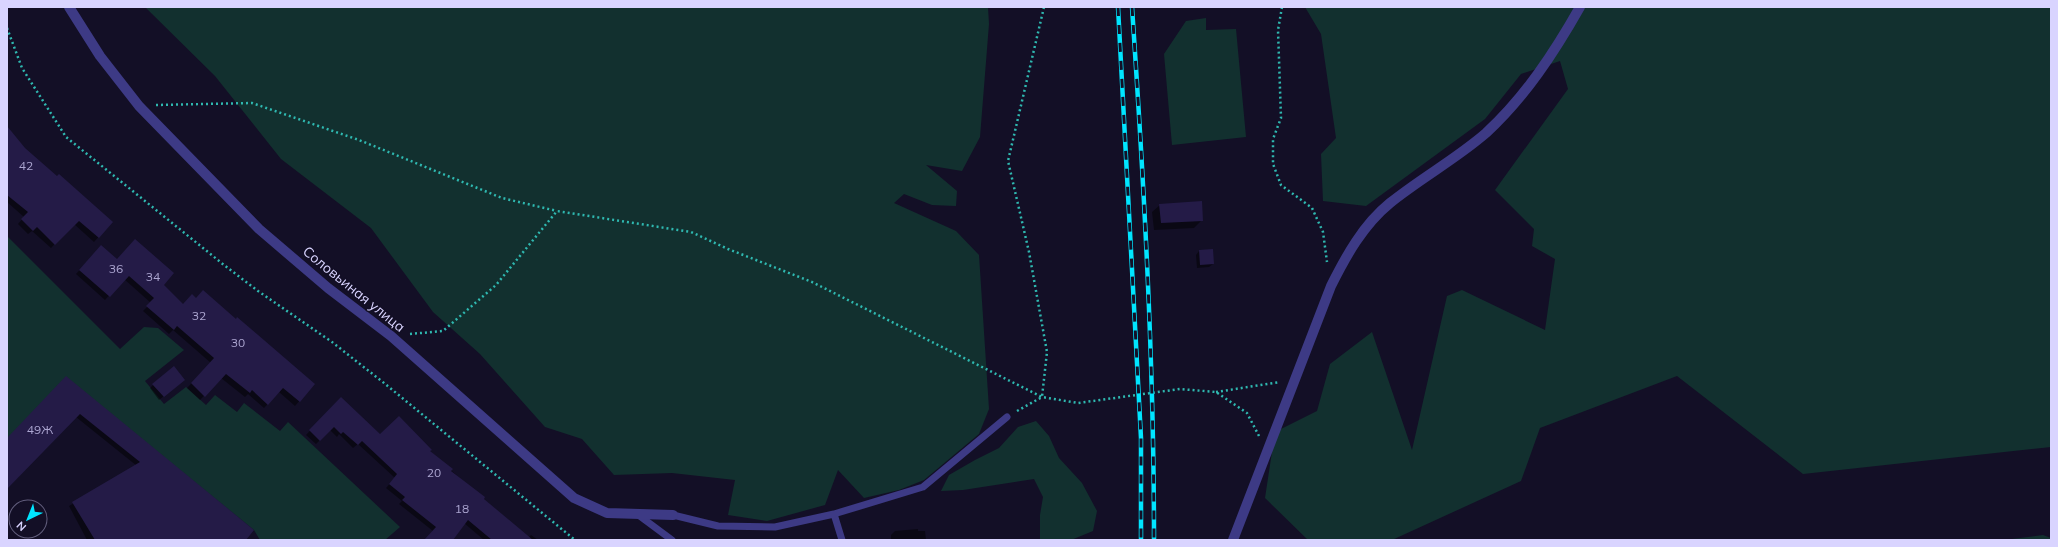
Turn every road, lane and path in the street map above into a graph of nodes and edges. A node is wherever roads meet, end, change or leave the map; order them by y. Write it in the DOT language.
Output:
graph roads {
  1 [pos="69,7"];
  2 [pos="1044,7"];
  3 [pos="1282,7"];
  4 [pos="1580,7"];
  5 [pos="7,28"];
  6 [pos="139,106"];
  7 [pos="557,211"];
  8 [pos="1327,263"];
  9 [pos="391,336"];
  10 [pos="1294,380"];
  11 [pos="1216,392"];
  12 [pos="1042,397"];
  13 [pos="1007,417"];
  14 [pos="1267,453"];
  15 [pos="636,513"];
  16 [pos="834,514"];
  17 [pos="673,515"];
  18 [pos="575,540"];
  19 [pos="672,540"];
  20 [pos="842,540"];
  21 [pos="1233,540"];
  1 -- 6 [label="street, Соловьиная улица"];
  2 -- 12 [label="path"];
  3 -- 8 [label="path"];
  4 -- 10 [label="street"];
  5 -- 18 [label="path"];
  6 -- 7 [label="path"];
  6 -- 9 [label="street, Соловьиная улица"];
  7 -- 9 [label="path"];
  7 -- 12 [label="path"];
  9 -- 15 [label="street, Соловьиная улица"];
  10 -- 11 [label="path"];
  10 -- 14 [label="street"];
  11 -- 12 [label="path"];
  11 -- 14 [label="path"];
  12 -- 13 [label="path"];
  13 -- 16 [label="lane"];
  14 -- 21 [label="street"];
  15 -- 17 [label="street, Соловьиная улица"];
  15 -- 19 [label="lane"];
  16 -- 17 [label="lane"];
  16 -- 20 [label="lane"];
}
